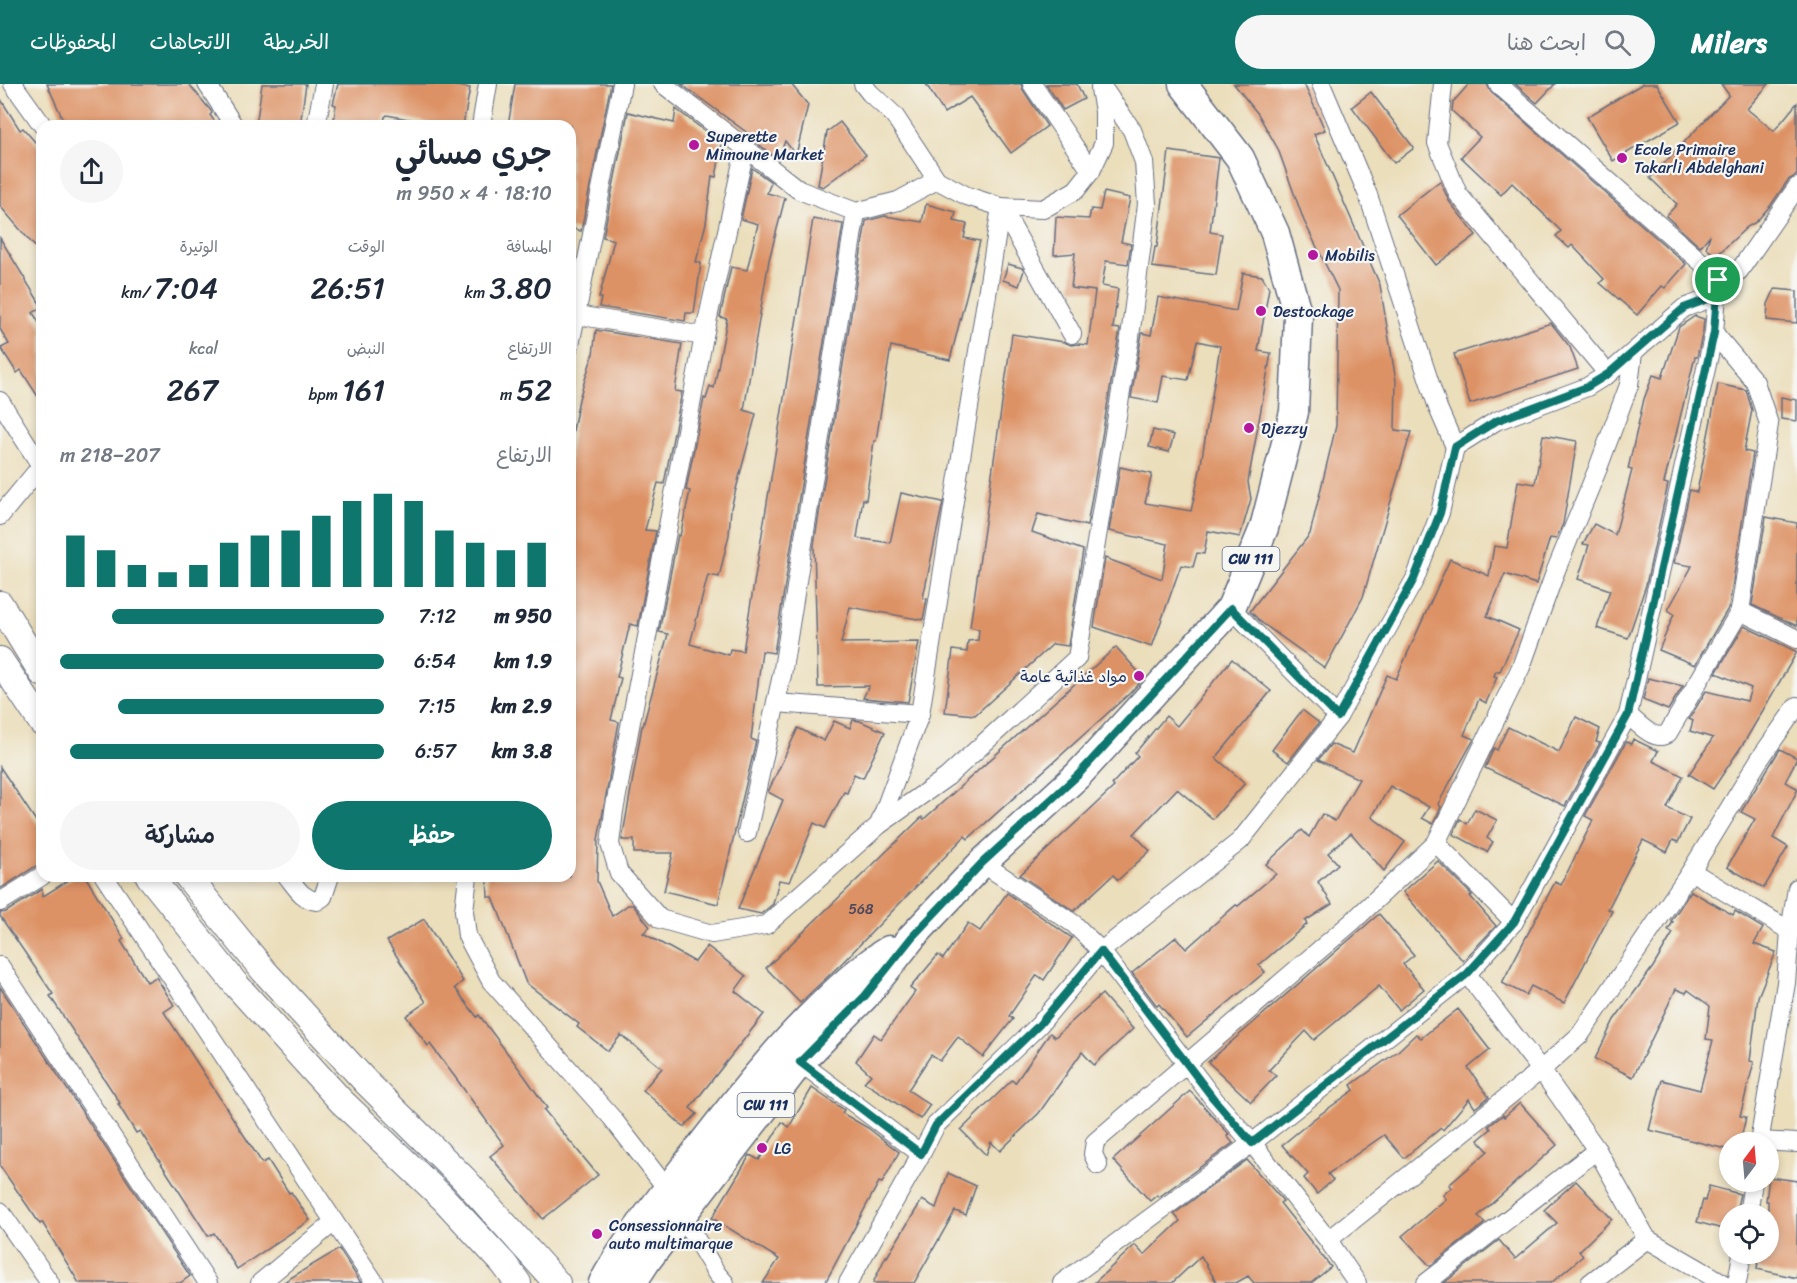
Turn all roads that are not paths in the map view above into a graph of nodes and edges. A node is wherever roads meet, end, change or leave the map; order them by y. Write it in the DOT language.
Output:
graph roads {
  1 [pos="13,84"];
  2 [pos="207,84"];
  3 [pos="324,84"];
  4 [pos="488,84"];
  5 [pos="622,84"];
  6 [pos="663,84"];
  7 [pos="863,84"];
  8 [pos="1032,84"];
  9 [pos="1099,84"];
  10 [pos="1183,84"];
  11 [pos="1321,84"];
  12 [pos="1443,84"];
  13 [pos="1497,84"];
  14 [pos="39,120"];
  15 [pos="230,120"];
  16 [pos="317,120"];
  17 [pos="482,120"];
  18 [pos="745,149"];
  19 [pos="1091,171"];
  20 [pos="938,180"];
  21 [pos="1797,187"];
  22 [pos="1001,207"];
  23 [pos="856,212"];
  24 [pos="578,265"];
  25 [pos="1718,280"];
  26 [pos="576,315"];
  27 [pos="1714,333"];
  28 [pos="1072,334"];
  29 [pos="704,336"];
  30 [pos="1633,353"];
  31 [pos="1608,374"];
  32 [pos="0,401"];
  33 [pos="1455,447"];
  34 [pos="36,457"];
  35 [pos="36,473"];
  36 [pos="0,516"];
  37 [pos="0,604"];
  38 [pos="1231,608"];
  39 [pos="1740,611"];
  40 [pos="1797,639"];
  41 [pos="0,660"];
  42 [pos="36,663"];
  43 [pos="776,703"];
  44 [pos="1797,706"];
  45 [pos="36,714"];
  46 [pos="920,714"];
  47 [pos="1628,715"];
  48 [pos="1338,717"];
  49 [pos="879,825"];
  50 [pos="747,833"];
  51 [pos="1436,843"];
  52 [pos="982,863"];
  53 [pos="1691,871"];
  54 [pos="36,880"];
  55 [pos="108,882"];
  56 [pos="154,882"];
  57 [pos="192,882"];
  58 [pos="292,882"];
  59 [pos="328,882"];
  60 [pos="464,882"];
  61 [pos="1797,888"];
  62 [pos="0,902"];
  63 [pos="1514,922"];
  64 [pos="1790,930"];
  65 [pos="912,937"];
  66 [pos="1101,951"];
  67 [pos="0,966"];
  68 [pos="1467,974"];
  69 [pos="1791,984"];
  70 [pos="800,1062"];
  71 [pos="1187,1063"];
  72 [pos="1541,1070"];
  73 [pos="1761,1132"];
  74 [pos="1252,1143"];
  75 [pos="1779,1143"];
  76 [pos="1797,1143"];
  77 [pos="1597,1150"];
  78 [pos="921,1154"];
  79 [pos="1098,1165"];
  80 [pos="668,1190"];
  81 [pos="0,1211"];
  82 [pos="682,1216"];
  83 [pos="334,1222"];
  84 [pos="1647,1239"];
  85 [pos="1328,1240"];
  86 [pos="1740,1264"];
  87 [pos="1351,1281"];
  88 [pos="50,1283"];
  89 [pos="208,1283"];
  90 [pos="260,1283"];
  91 [pos="375,1283"];
  92 [pos="518,1283"];
  93 [pos="557,1283"];
  94 [pos="603,1283"];
  95 [pos="632,1283"];
  96 [pos="725,1283"];
  97 [pos="848,1283"];
  98 [pos="1062,1283"];
  99 [pos="1426,1283"];
  100 [pos="1590,1283"];
  101 [pos="1723,1283"];
  102 [pos="1737,1283"];
  1 -- 14 [label="street"];
  2 -- 15 [label="street"];
  3 -- 16 [label="street"];
  4 -- 17 [label="street"];
  5 -- 24 [label="street"];
  6 -- 18 [label="street"];
  7 -- 20 [label="street"];
  8 -- 19 [label="street"];
  9 -- 19 [label="street"];
  9 -- 49 [label="street"];
  10 -- 38 [label="main road, CW 111"];
  11 -- 33 [label="street"];
  12 -- 31 [label="street"];
  13 -- 25 [label="street"];
  18 -- 23 [label="street"];
  18 -- 29 [label="street"];
  19 -- 22 [label="street"];
  20 -- 22 [label="street"];
  20 -- 23 [label="street"];
  21 -- 25 [label="street"];
  22 -- 28 [label="street"];
  22 -- 46 [label="street"];
  23 -- 43 [label="street"];
  24 -- 26 [label="street"];
  25 -- 27 [label="street"];
  25 -- 30 [label="street"];
  26 -- 29 [label="street"];
  27 -- 39 [label="street"];
  27 -- 47 [label="street"];
  29 -- 49 [label="street"];
  30 -- 31 [label="street"];
  30 -- 51 [label="street"];
  31 -- 33 [label="street"];
  32 -- 34 [label="street"];
  33 -- 48 [label="street"];
  35 -- 36 [label="street"];
  37 -- 42 [label="main road"];
  38 -- 48 [label="street"];
  38 -- 52 [label="main road, CW 111"];
  39 -- 40 [label="street"];
  39 -- 47 [label="street"];
  41 -- 45 [label="main road"];
  43 -- 46 [label="street"];
  43 -- 50 [label="street"];
  44 -- 53 [label="street"];
  46 -- 49 [label="street"];
  47 -- 63 [label="street"];
  48 -- 66 [label="street"];
  51 -- 63 [label="street"];
  51 -- 71 [label="street"];
  52 -- 65 [label="main road, CW 111"];
  52 -- 66 [label="street"];
  53 -- 64 [label="street"];
  53 -- 72 [label="street"];
  54 -- 62 [label="street"];
  55 -- 83 [label="street"];
  56 -- 92 [label="main road"];
  57 -- 93 [label="main road"];
  58 -- 59 [label="street"];
  60 -- 80 [label="street"];
  61 -- 64 [label="street"];
  63 -- 68 [label="street"];
  64 -- 69 [label="street"];
  65 -- 70 [label="main road, CW 111"];
  65 -- 80 [label="main road"];
  66 -- 71 [label="street"];
  66 -- 78 [label="street"];
  67 -- 89 [label="street"];
  68 -- 72 [label="street"];
  68 -- 74 [label="street"];
  69 -- 73 [label="street"];
  70 -- 78 [label="street"];
  70 -- 82 [label="main road, CW 111"];
  71 -- 74 [label="street"];
  71 -- 79 [label="street"];
  72 -- 77 [label="street"];
  72 -- 85 [label="street"];
  74 -- 85 [label="street"];
  74 -- 98 [label="street"];
  75 -- 76 [label="street"];
  77 -- 84 [label="street"];
  77 -- 99 [label="street"];
  78 -- 97 [label="street"];
  80 -- 94 [label="main road"];
  81 -- 88 [label="street"];
  82 -- 95 [label="main road, CW 111"];
  82 -- 96 [label="street"];
  83 -- 90 [label="street"];
  83 -- 91 [label="street"];
  84 -- 100 [label="street"];
  84 -- 101 [label="street"];
  85 -- 87 [label="street"];
  86 -- 102 [label="street"];
}
